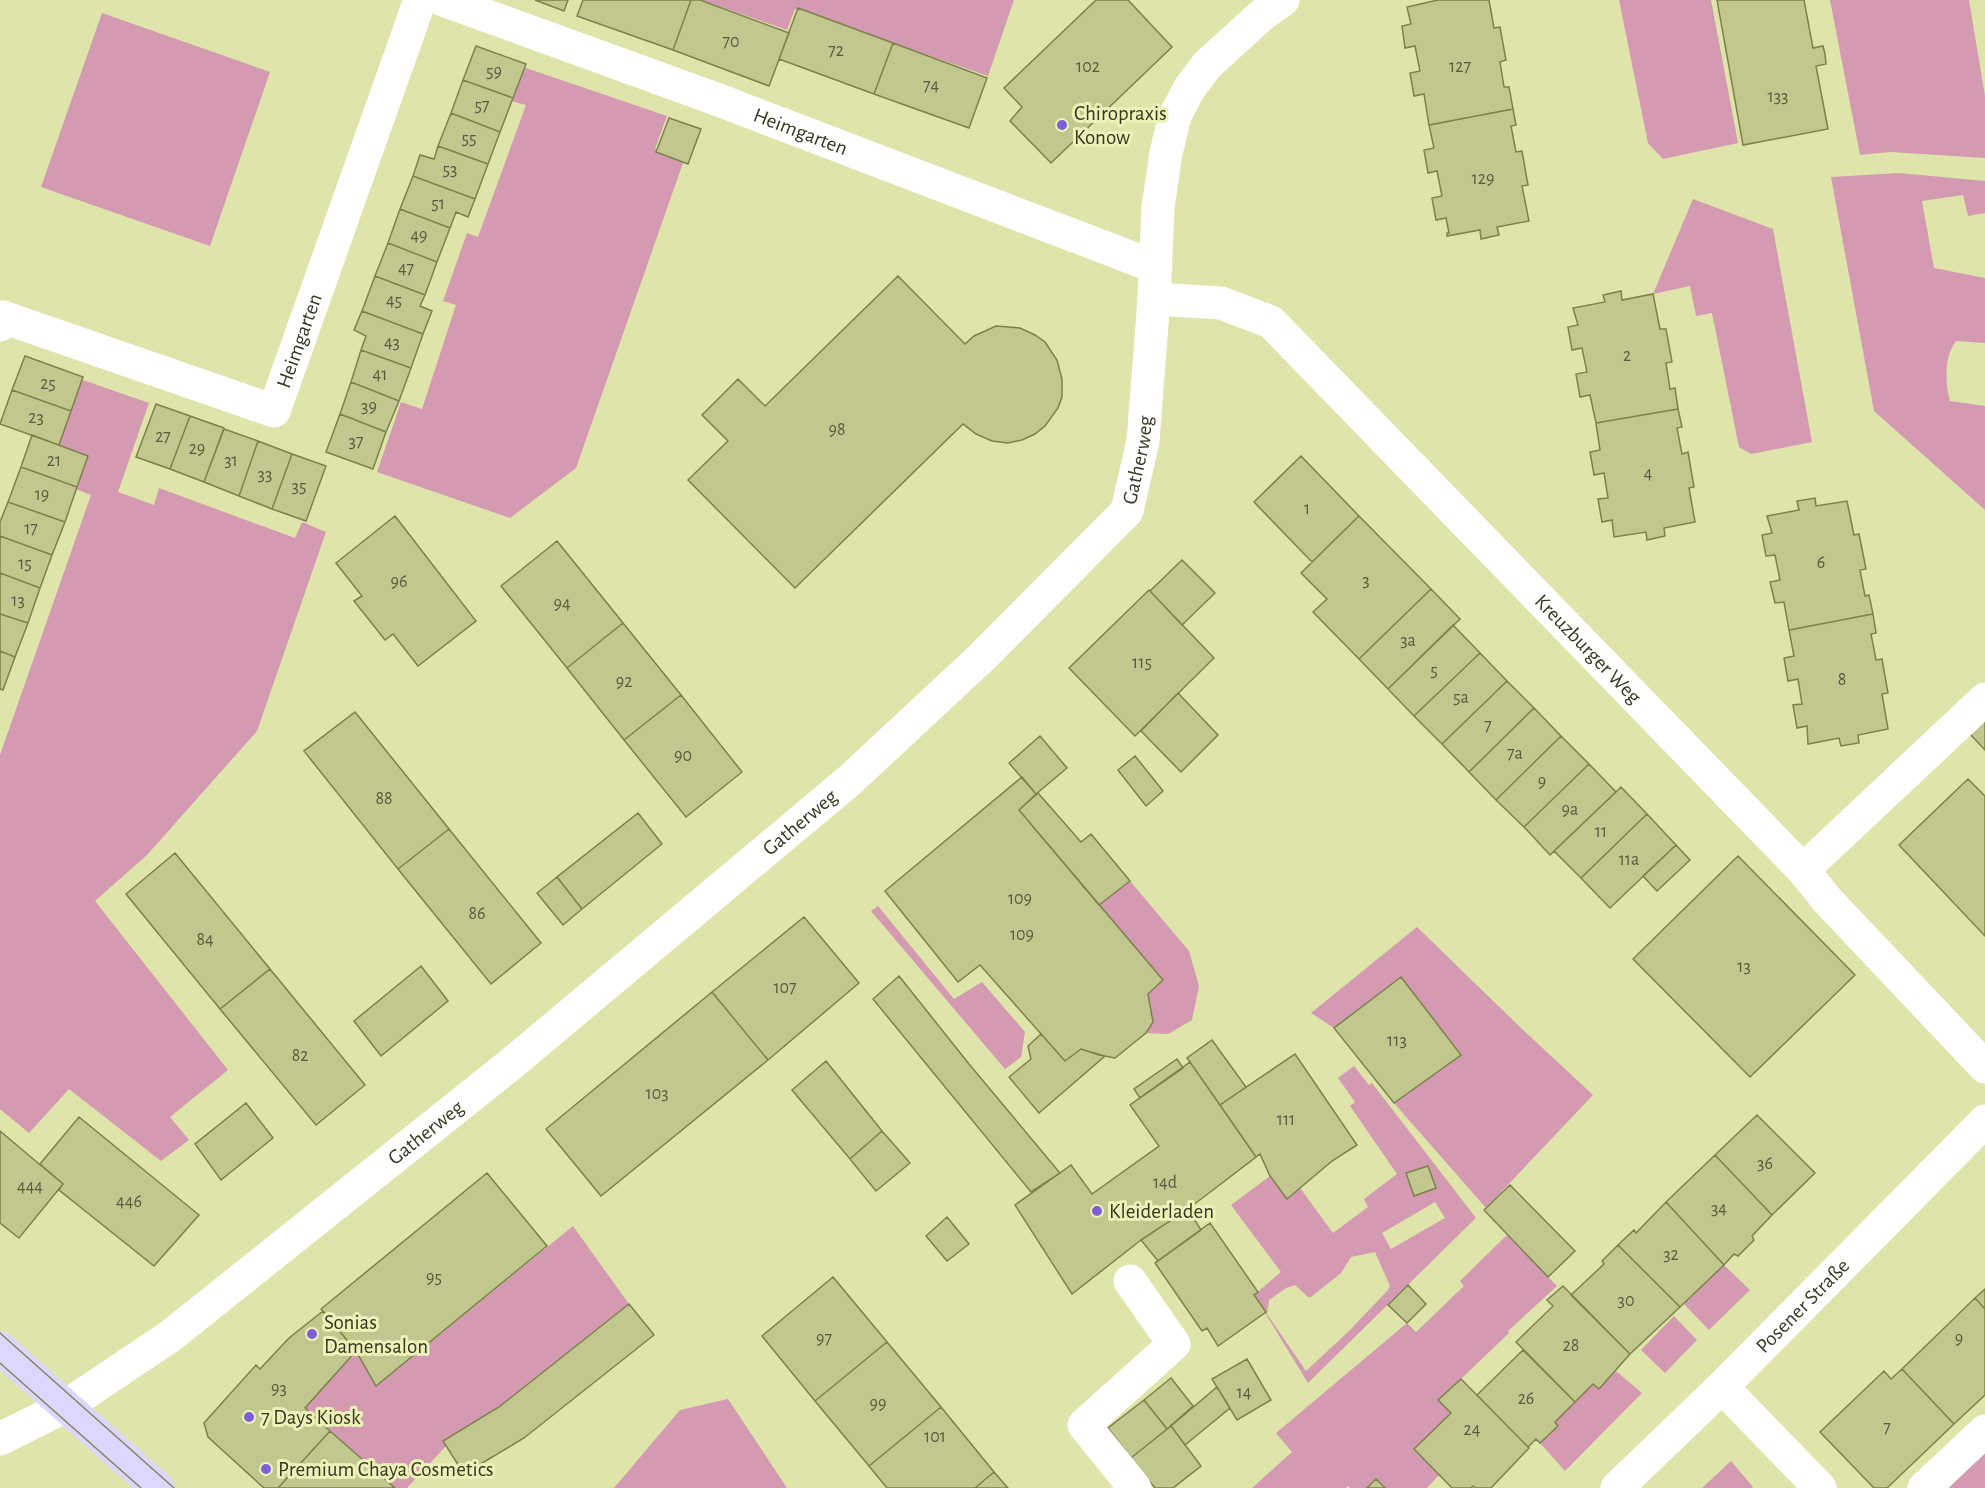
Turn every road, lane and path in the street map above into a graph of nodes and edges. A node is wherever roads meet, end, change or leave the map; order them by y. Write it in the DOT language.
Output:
graph roads {
  1 [pos="420,0"];
  2 [pos="443,0"];
  3 [pos="1283,0"];
  4 [pos="1156,267"];
  5 [pos="1154,299"];
  6 [pos="1,319"];
  7 [pos="1974,704"];
  8 [pos="1803,870"];
  9 [pos="1985,1067"];
  10 [pos="1985,1121"];
  11 [pos="1130,1281"];
  12 [pos="0,1348"];
  13 [pos="1722,1387"];
  14 [pos="66,1406"];
  15 [pos="1985,1431"];
  16 [pos="0,1439"];
  17 [pos="158,1488"];
  18 [pos="1135,1488"];
  19 [pos="1617,1488"];
  20 [pos="1820,1488"];
  21 [pos="1924,1488"];
  1 -- 6 [label="street, Heimgarten"];
  2 -- 4 [label="street, Heimgarten"];
  3 -- 4 [label="street, Gatherweg"];
  4 -- 5 [label="street, Gatherweg"];
  5 -- 8 [label="street, Kreuzburger Weg"];
  5 -- 14 [label="street, Gatherweg"];
  7 -- 8 [label="street"];
  8 -- 9 [label="street, Kreuzburger Weg"];
  10 -- 13 [label="street, Posener Straße"];
  11 -- 18 [label="street"];
  12 -- 14 [label="main road"];
  13 -- 19 [label="street, Posener Straße"];
  13 -- 20 [label="street"];
  14 -- 16 [label="street, Gatherweg"];
  14 -- 17 [label="main road"];
  15 -- 21 [label="street"];
}
